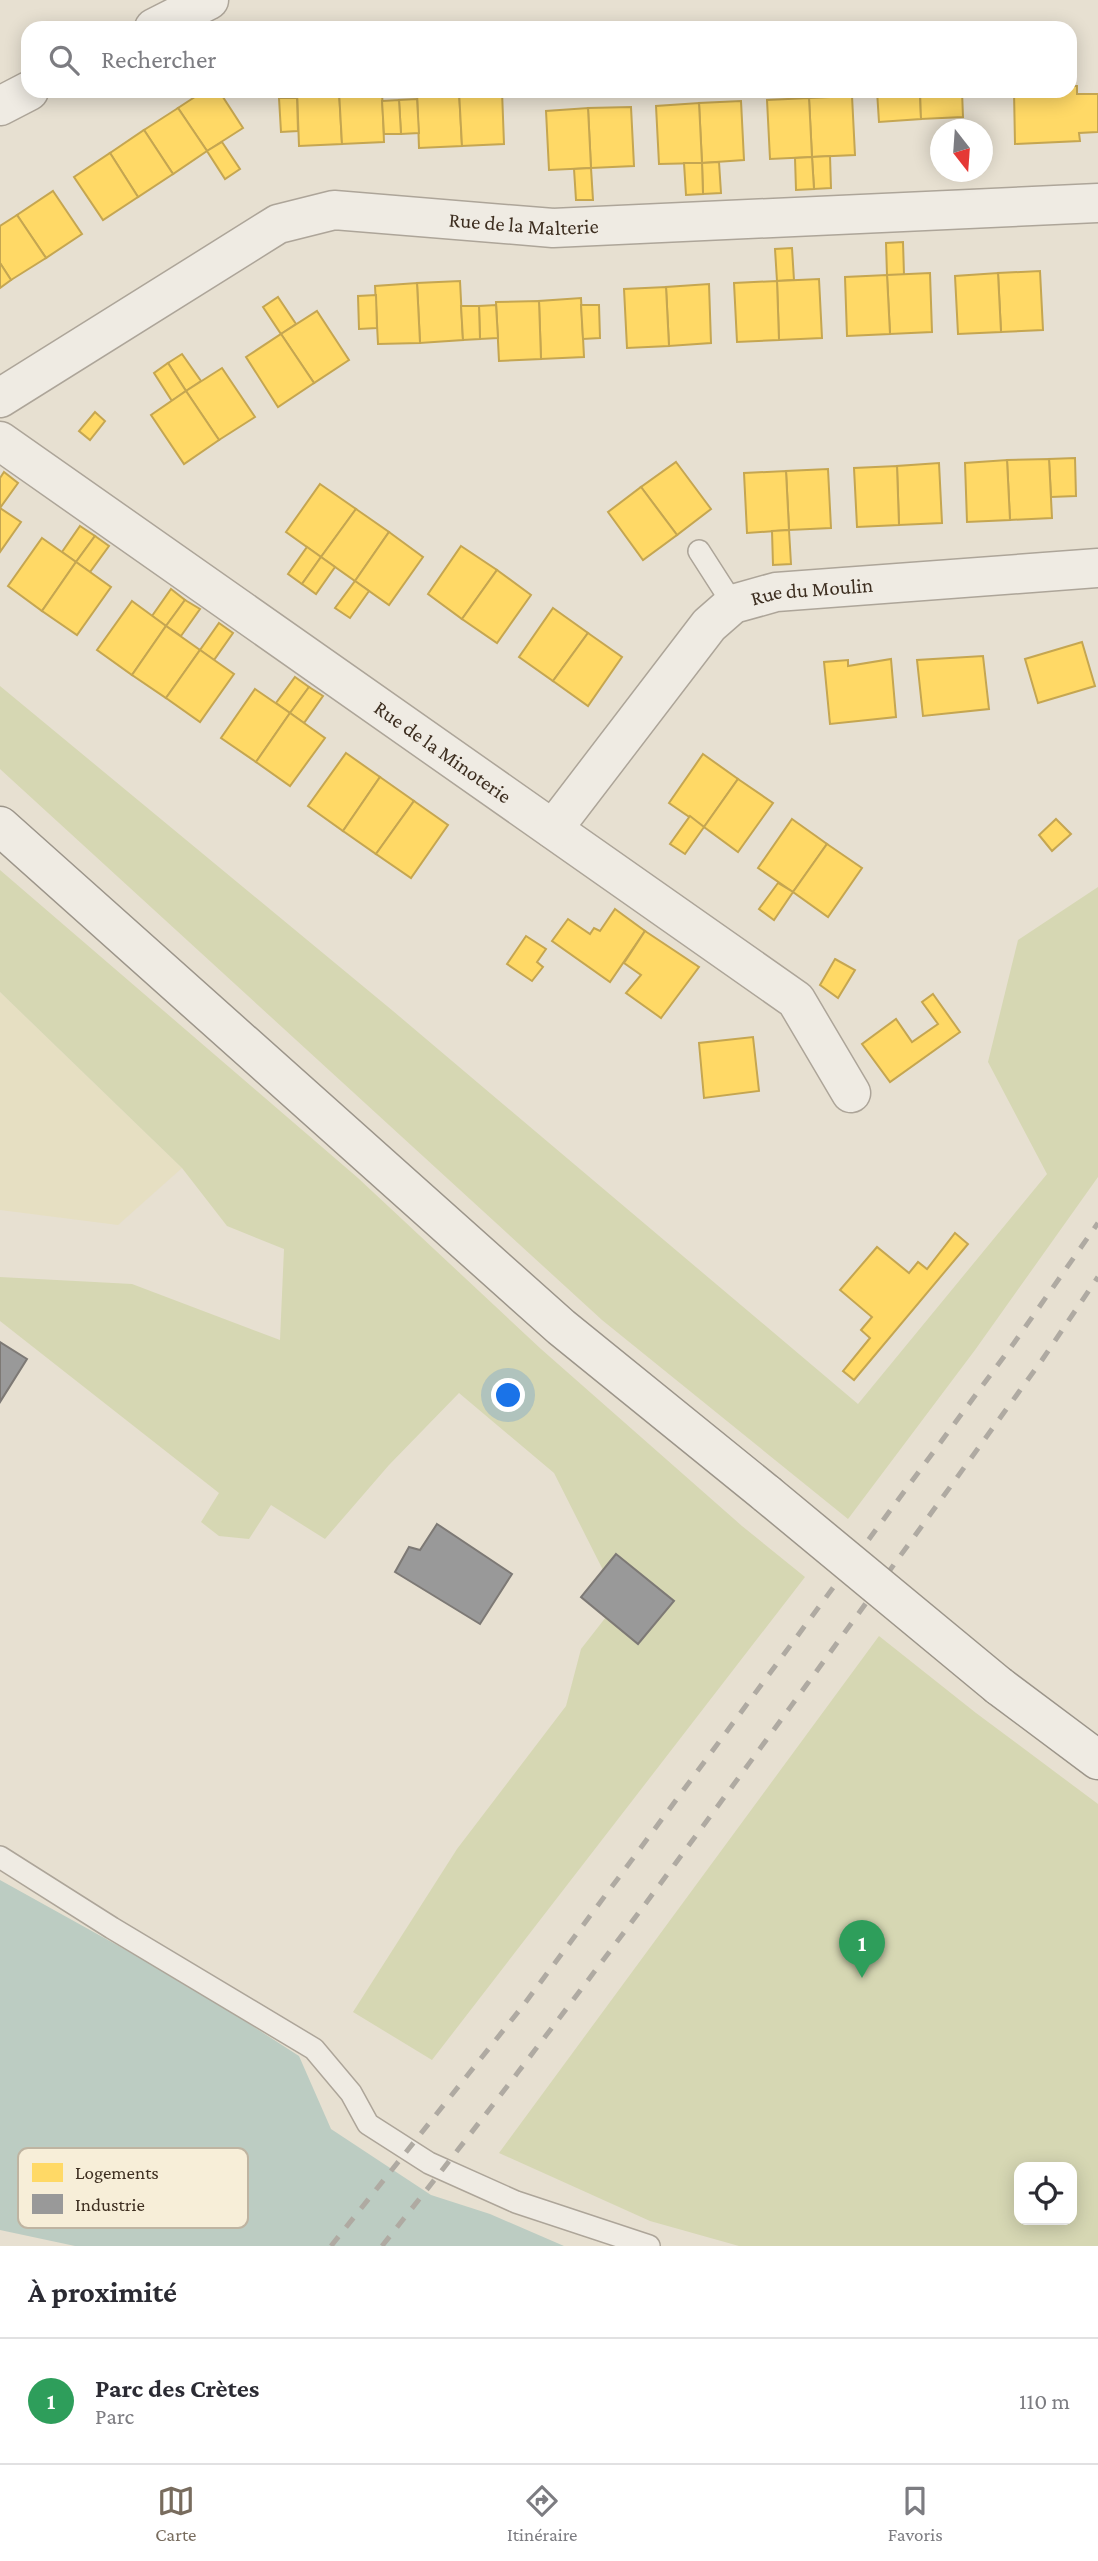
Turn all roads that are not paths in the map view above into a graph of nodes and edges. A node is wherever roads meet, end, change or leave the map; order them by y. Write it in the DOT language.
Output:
graph roads {
  1 [pos="209,0"];
  2 [pos="168,21"];
  3 [pos="21,95"];
  4 [pos="0,106"];
  5 [pos="1098,203"];
  6 [pos="0,398"];
  7 [pos="0,441"];
  8 [pos="699,551"];
  9 [pos="1098,568"];
  10 [pos="733,604"];
  11 [pos="0,825"];
  12 [pos="553,829"];
  13 [pos="851,1093"];
  14 [pos="1098,1760"];
  15 [pos="0,1857"];
  16 [pos="649,2246"];
  1 -- 2 [label="street"];
  3 -- 4 [label="street"];
  5 -- 6 [label="street, Rue de la Malterie"];
  7 -- 12 [label="street, Rue de la Minoterie"];
  8 -- 10 [label="lane"];
  9 -- 10 [label="street, Rue du Moulin"];
  10 -- 12 [label="street, Rue du Moulin"];
  11 -- 14 [label="street, bridge"];
  12 -- 13 [label="street, Rue de la Minoterie"];
  15 -- 16 [label="lane"];
}
